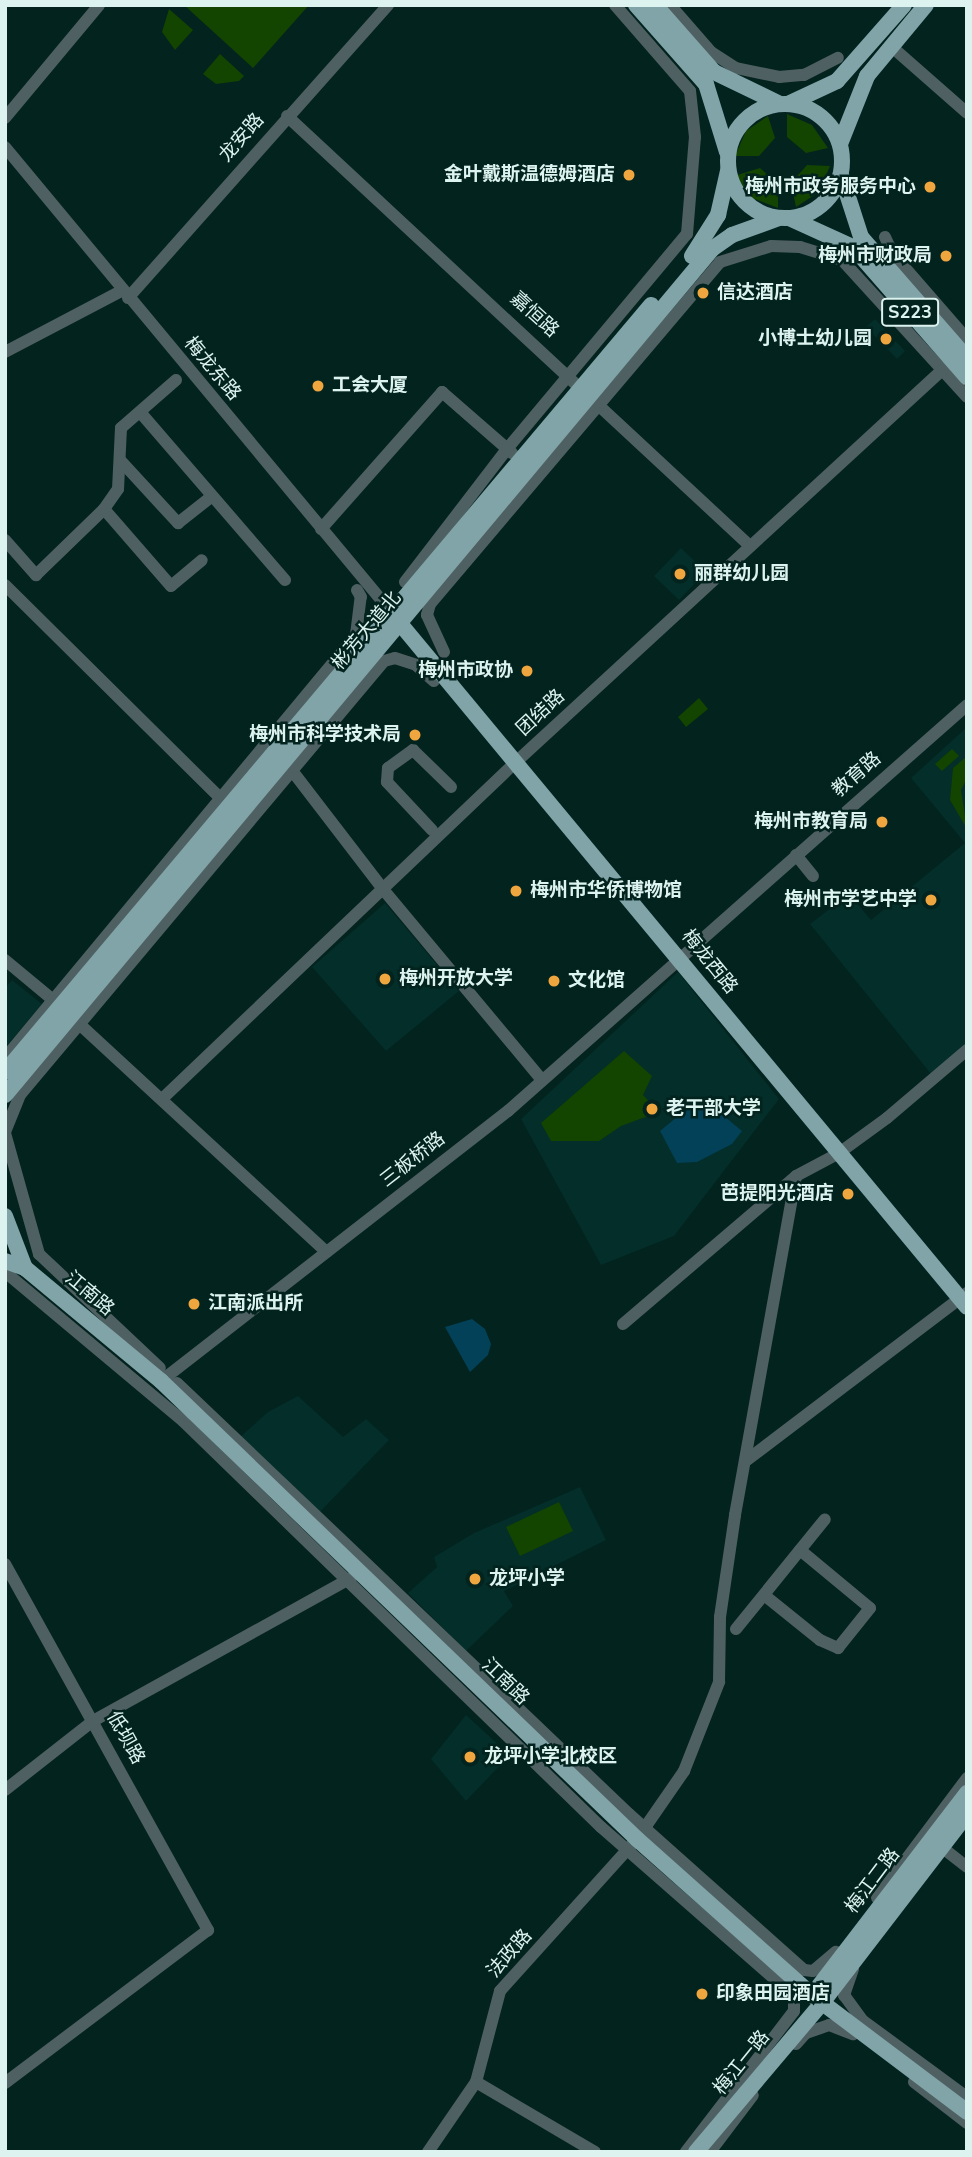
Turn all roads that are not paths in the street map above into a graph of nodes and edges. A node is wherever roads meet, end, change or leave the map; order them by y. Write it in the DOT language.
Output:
graph roads {
  1 [pos="99,5"];
  2 [pos="388,5"];
  3 [pos="615,5"];
  4 [pos="636,5"];
  5 [pos="655,5"];
  6 [pos="670,5"];
  7 [pos="904,5"];
  8 [pos="926,5"];
  9 [pos="891,47"];
  10 [pos="838,58"];
  11 [pos="784,103"];
  12 [pos="967,113"];
  13 [pos="287,116"];
  14 [pos="5,118"];
  15 [pos="840,144"];
  16 [pos="5,147"];
  17 [pos="728,163"];
  18 [pos="841,175"];
  19 [pos="784,218"];
  20 [pos="885,237"];
  21 [pos="124,295"];
  22 [pos="963,339"];
  23 [pos="5,352"];
  24 [pos="954,363"];
  25 [pos="569,374"];
  26 [pos="967,377"];
  27 [pos="176,380"];
  28 [pos="592,395"];
  29 [pos="967,397"];
  30 [pos="140,412"];
  31 [pos="507,449"];
  32 [pos="120,460"];
  33 [pos="520,460"];
  34 [pos="211,497"];
  35 [pos="104,509"];
  36 [pos="321,529"];
  37 [pos="5,540"];
  38 [pos="750,546"];
  39 [pos="202,560"];
  40 [pos="285,580"];
  41 [pos="405,582"];
  42 [pos="5,585"];
  43 [pos="357,590"];
  44 [pos="396,618"];
  45 [pos="444,652"];
  46 [pos="433,681"];
  47 [pos="967,705"];
  48 [pos="516,762"];
  49 [pos="288,765"];
  50 [pos="451,787"];
  51 [pos="224,803"];
  52 [pos="432,830"];
  53 [pos="796,855"];
  54 [pos="813,876"];
  55 [pos="382,888"];
  56 [pos="680,959"];
  57 [pos="5,960"];
  58 [pos="66,1011"];
  59 [pos="967,1050"];
  60 [pos="5,1058"];
  61 [pos="5,1072"];
  62 [pos="542,1080"];
  63 [pos="5,1096"];
  64 [pos="162,1099"];
  65 [pos="5,1133"];
  66 [pos="839,1153"];
  67 [pos="796,1176"];
  68 [pos="5,1216"];
  69 [pos="326,1252"];
  70 [pos="5,1261"];
  71 [pos="25,1268"];
  72 [pos="5,1272"];
  73 [pos="964,1300"];
  74 [pos="623,1324"];
  75 [pos="166,1378"];
  76 [pos="747,1460"];
  77 [pos="825,1520"];
  78 [pos="800,1550"];
  79 [pos="5,1564"];
  80 [pos="354,1576"];
  81 [pos="764,1595"];
  82 [pos="736,1629"];
  83 [pos="93,1721"];
  84 [pos="967,1778"];
  85 [pos="5,1790"];
  86 [pos="967,1793"];
  87 [pos="967,1814"];
  88 [pos="967,1824"];
  89 [pos="637,1839"];
  90 [pos="944,1849"];
  91 [pos="967,1867"];
  92 [pos="817,1999"];
  93 [pos="5,2082"];
  94 [pos="476,2082"];
  95 [pos="967,2097"];
  96 [pos="967,2112"];
  97 [pos="967,2123"];
  98 [pos="428,2152"];
  99 [pos="595,2152"];
  100 [pos="686,2152"];
  101 [pos="696,2152"];
  102 [pos="710,2152"];
  1 -- 14 [label="street"];
  2 -- 13 [label="street, 龙安路"];
  3 -- 25 [label="street"];
  4 -- 17 [label="main road, S223"];
  5 -- 11 [label="main road"];
  6 -- 10 [label="street"];
  7 -- 11 [label="main road"];
  8 -- 9 [label="main road"];
  9 -- 12 [label="street"];
  9 -- 15 [label="main road"];
  11 -- 15 [label="main road"];
  11 -- 17 [label="main road"];
  13 -- 21 [label="street, 龙安路"];
  13 -- 25 [label="street, 嘉恒路"];
  15 -- 18 [label="main road, S223"];
  16 -- 21 [label="street, 梅龙东路"];
  17 -- 19 [label="main road, S223"];
  17 -- 28 [label="main road, 彬芳大道北"];
  18 -- 19 [label="main road"];
  18 -- 22 [label="main road, S223"];
  19 -- 24 [label="main road, S223"];
  19 -- 28 [label="main road, 彬芳大道北"];
  20 -- 22 [label="street"];
  21 -- 23 [label="street"];
  21 -- 36 [label="street, 梅龙东路"];
  22 -- 24 [label="main road, S223"];
  24 -- 26 [label="main road, S223"];
  24 -- 28 [label="street"];
  24 -- 29 [label="street"];
  24 -- 38 [label="street, 团结路"];
  25 -- 28 [label="street, 嘉恒路"];
  25 -- 31 [label="street"];
  27 -- 30 [label="street"];
  28 -- 33 [label="main road, 彬芳大道北"];
  28 -- 38 [label="street, 嘉恒路"];
  28 -- 44 [label="main road, 彬芳大道北"];
  28 -- 45 [label="street"];
  30 -- 32 [label="street"];
  30 -- 34 [label="street"];
  31 -- 33 [label="street"];
  31 -- 36 [label="street"];
  31 -- 41 [label="street"];
  32 -- 34 [label="street"];
  32 -- 35 [label="street"];
  33 -- 44 [label="main road, 彬芳大道北"];
  34 -- 40 [label="street"];
  35 -- 37 [label="street"];
  35 -- 39 [label="street"];
  36 -- 44 [label="street, 梅龙东路"];
  38 -- 48 [label="street, 团结路"];
  42 -- 51 [label="street"];
  43 -- 51 [label="street"];
  44 -- 48 [label="main road, 梅龙西路"];
  44 -- 49 [label="main road, 彬芳大道北"];
  44 -- 51 [label="main road, 彬芳大道北"];
  46 -- 49 [label="street"];
  47 -- 53 [label="street, 教育路"];
  48 -- 55 [label="street, 团结路"];
  48 -- 56 [label="main road, 梅龙西路"];
  49 -- 55 [label="street"];
  49 -- 58 [label="main road, 彬芳大道北"];
  50 -- 52 [label="street"];
  51 -- 58 [label="main road, 彬芳大道北"];
  53 -- 54 [label="street"];
  53 -- 56 [label="street, 教育路"];
  55 -- 62 [label="street"];
  55 -- 64 [label="street, 团结路"];
  56 -- 62 [label="street, 三板桥路"];
  56 -- 66 [label="main road, 梅龙西路"];
  57 -- 58 [label="street"];
  58 -- 60 [label="street"];
  58 -- 61 [label="main road, 彬芳大道北"];
  58 -- 63 [label="main road, 彬芳大道北"];
  58 -- 64 [label="street"];
  58 -- 65 [label="street"];
  59 -- 66 [label="street"];
  62 -- 69 [label="street, 三板桥路"];
  64 -- 69 [label="street"];
  65 -- 75 [label="street"];
  66 -- 67 [label="street"];
  66 -- 73 [label="main road, 梅龙西路"];
  67 -- 74 [label="street"];
  67 -- 76 [label="street, 法政路"];
  68 -- 71 [label="main road, 江南路"];
  69 -- 75 [label="street, 三板桥路"];
  70 -- 71 [label="main road, 江南路"];
  71 -- 75 [label="main road, 江南路"];
  72 -- 80 [label="street"];
  73 -- 76 [label="street"];
  75 -- 80 [label="main road, 江南路"];
  75 -- 89 [label="street"];
  76 -- 89 [label="street, 法政路"];
  77 -- 78 [label="street"];
  78 -- 81 [label="street"];
  78 -- 81 [label="street"];
  79 -- 83 [label="street, 低坝路"];
  80 -- 83 [label="street"];
  80 -- 89 [label="main road, 江南路"];
  81 -- 82 [label="street"];
  83 -- 85 [label="street"];
  83 -- 93 [label="street, 低坝路"];
  84 -- 89 [label="street"];
  86 -- 92 [label="main road, 梅江二路"];
  87 -- 92 [label="main road, 梅江二路"];
  88 -- 95 [label="street"];
  89 -- 92 [label="main road, 江南路"];
  89 -- 94 [label="street, 法政路"];
  89 -- 100 [label="street"];
  90 -- 91 [label="street"];
  92 -- 96 [label="main road, 江南路"];
  92 -- 101 [label="main road, 梅江一路"];
  94 -- 98 [label="street, 法政路"];
  94 -- 99 [label="street"];
  97 -- 102 [label="street"];
}
